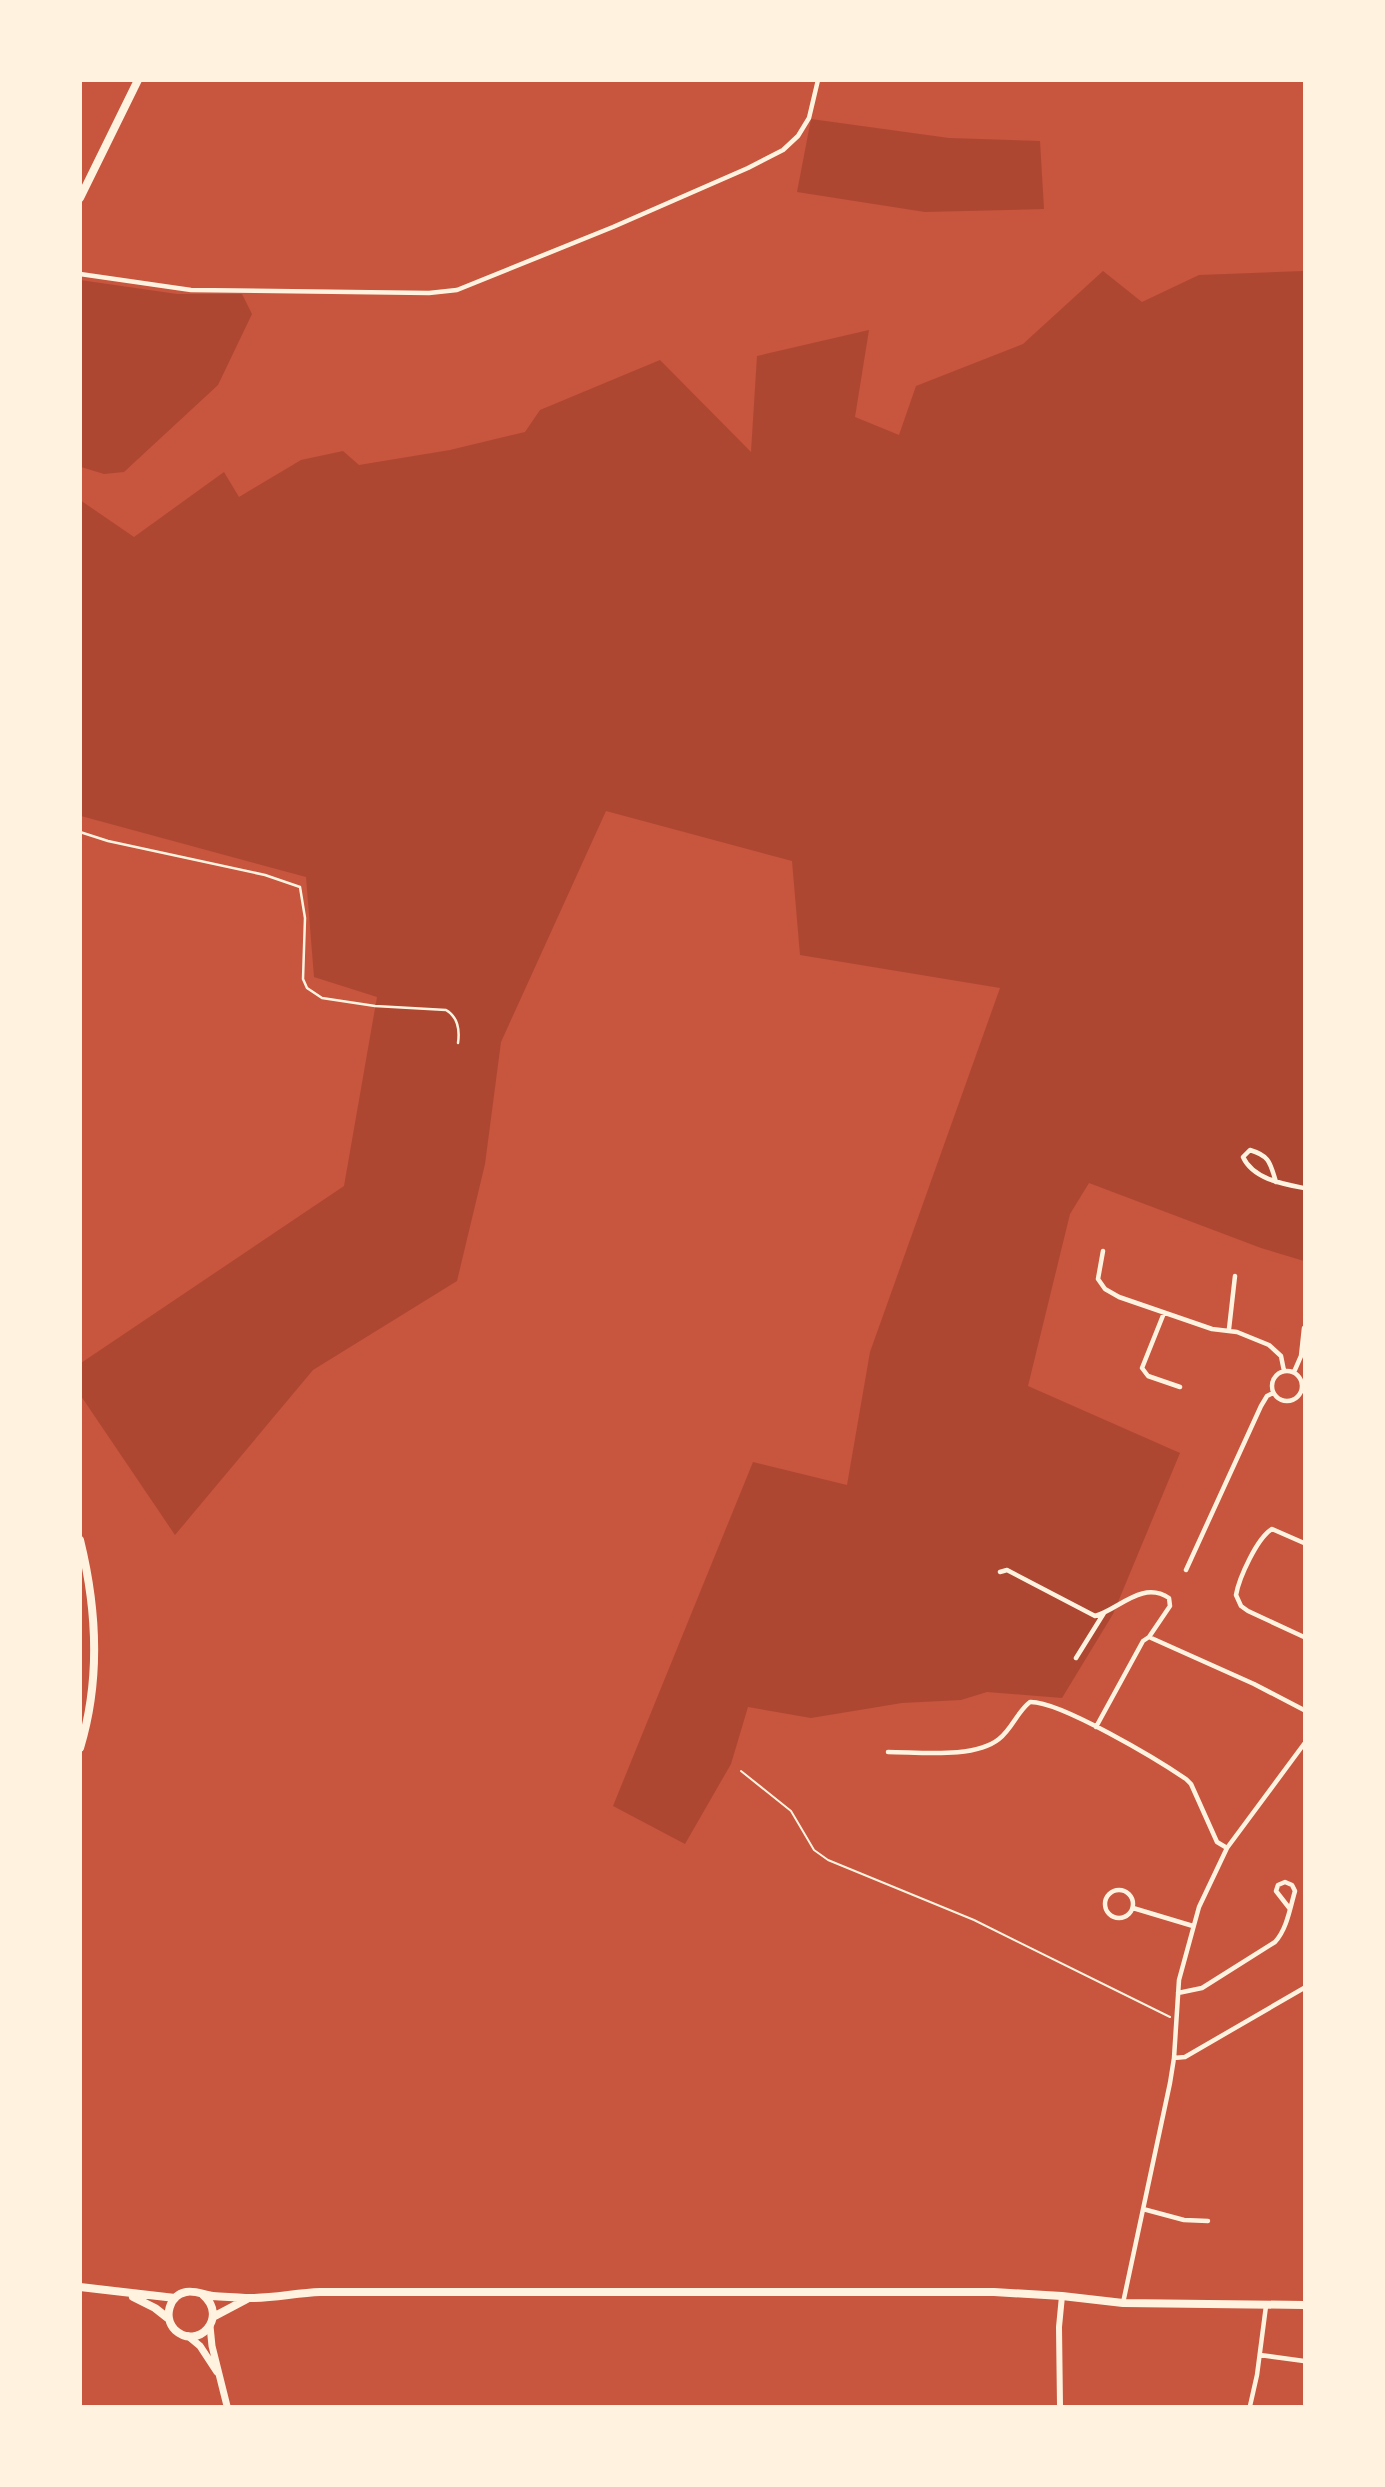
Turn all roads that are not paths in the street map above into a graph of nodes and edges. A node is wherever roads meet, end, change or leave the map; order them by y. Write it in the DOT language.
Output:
graph roads {
  1 [pos="138,80"];
  2 [pos="818,80"];
  3 [pos="80,198"];
  4 [pos="80,274"];
  5 [pos="80,832"];
  6 [pos="457,1043"];
  7 [pos="1276,1182"];
  8 [pos="1304,1188"];
  9 [pos="1103,1251"];
  10 [pos="1235,1276"];
  11 [pos="1164,1313"];
  12 [pos="1304,1328"];
  13 [pos="1229,1329"];
  14 [pos="1284,1371"];
  15 [pos="1294,1372"];
  16 [pos="1180,1387"];
  17 [pos="1303,1388"];
  18 [pos="1273,1393"];
  19 [pos="80,1540"];
  20 [pos="1304,1544"];
  21 [pos="1186,1570"];
  22 [pos="1000,1572"];
  23 [pos="1104,1613"];
  24 [pos="1149,1637"];
  25 [pos="1304,1637"];
  26 [pos="1076,1658"];
  27 [pos="1304,1710"];
  28 [pos="1096,1727"];
  29 [pos="1304,1744"];
  30 [pos="80,1748"];
  31 [pos="888,1752"];
  32 [pos="1227,1848"];
  33 [pos="1133,1908"];
  34 [pos="1290,1909"];
  35 [pos="1193,1926"];
  36 [pos="1304,1988"];
  37 [pos="1178,1993"];
  38 [pos="1174,2058"];
  39 [pos="1143,2209"];
  40 [pos="1209,2221"];
  41 [pos="80,2287"];
  42 [pos="124,2293"];
  43 [pos="203,2295"];
  44 [pos="1062,2296"];
  45 [pos="174,2298"];
  46 [pos="249,2298"];
  47 [pos="1123,2303"];
  48 [pos="1266,2305"];
  49 [pos="1304,2305"];
  50 [pos="169,2319"];
  51 [pos="212,2322"];
  52 [pos="188,2336"];
  53 [pos="1260,2355"];
  54 [pos="1304,2361"];
  55 [pos="221,2379"];
  56 [pos="227,2406"];
  57 [pos="1060,2406"];
  58 [pos="1250,2406"];
  1 -- 3 [label="main road"];
  2 -- 4 [label="street"];
  5 -- 6 [label="lane"];
  7 -- 7 [label="street"];
  7 -- 8 [label="street"];
  9 -- 11 [label="street"];
  10 -- 13 [label="street"];
  11 -- 13 [label="street"];
  11 -- 16 [label="street"];
  12 -- 15 [label="street"];
  13 -- 14 [label="street"];
  14 -- 15 [label="street"];
  14 -- 18 [label="street"];
  15 -- 17 [label="street"];
  17 -- 18 [label="street"];
  18 -- 21 [label="street"];
  19 -- 30 [label="main road"];
  20 -- 25 [label="street"];
  22 -- 23 [label="street"];
  23 -- 24 [label="street"];
  23 -- 26 [label="street"];
  24 -- 27 [label="street"];
  24 -- 28 [label="street"];
  28 -- 31 [label="street"];
  28 -- 32 [label="street"];
  29 -- 32 [label="street"];
  32 -- 35 [label="street"];
  33 -- 33 [label="street"];
  33 -- 35 [label="street"];
  34 -- 34 [label="street"];
  34 -- 37 [label="street"];
  35 -- 37 [label="street"];
  36 -- 38 [label="street"];
  37 -- 38 [label="street"];
  38 -- 39 [label="street"];
  39 -- 40 [label="street"];
  39 -- 47 [label="street"];
  41 -- 42 [label="main road"];
  42 -- 45 [label="main road"];
  42 -- 50 [label="main road"];
  43 -- 45 [label="main road"];
  43 -- 46 [label="main road"];
  43 -- 51 [label="main road"];
  44 -- 46 [label="main road"];
  44 -- 47 [label="main road"];
  44 -- 57 [label="street"];
  45 -- 50 [label="main road"];
  46 -- 51 [label="main road"];
  47 -- 48 [label="main road"];
  48 -- 49 [label="main road"];
  48 -- 53 [label="street"];
  50 -- 52 [label="main road"];
  51 -- 52 [label="main road"];
  51 -- 55 [label="main road"];
  52 -- 55 [label="main road"];
  53 -- 54 [label="street"];
  53 -- 58 [label="street"];
  55 -- 56 [label="main road"];
}
